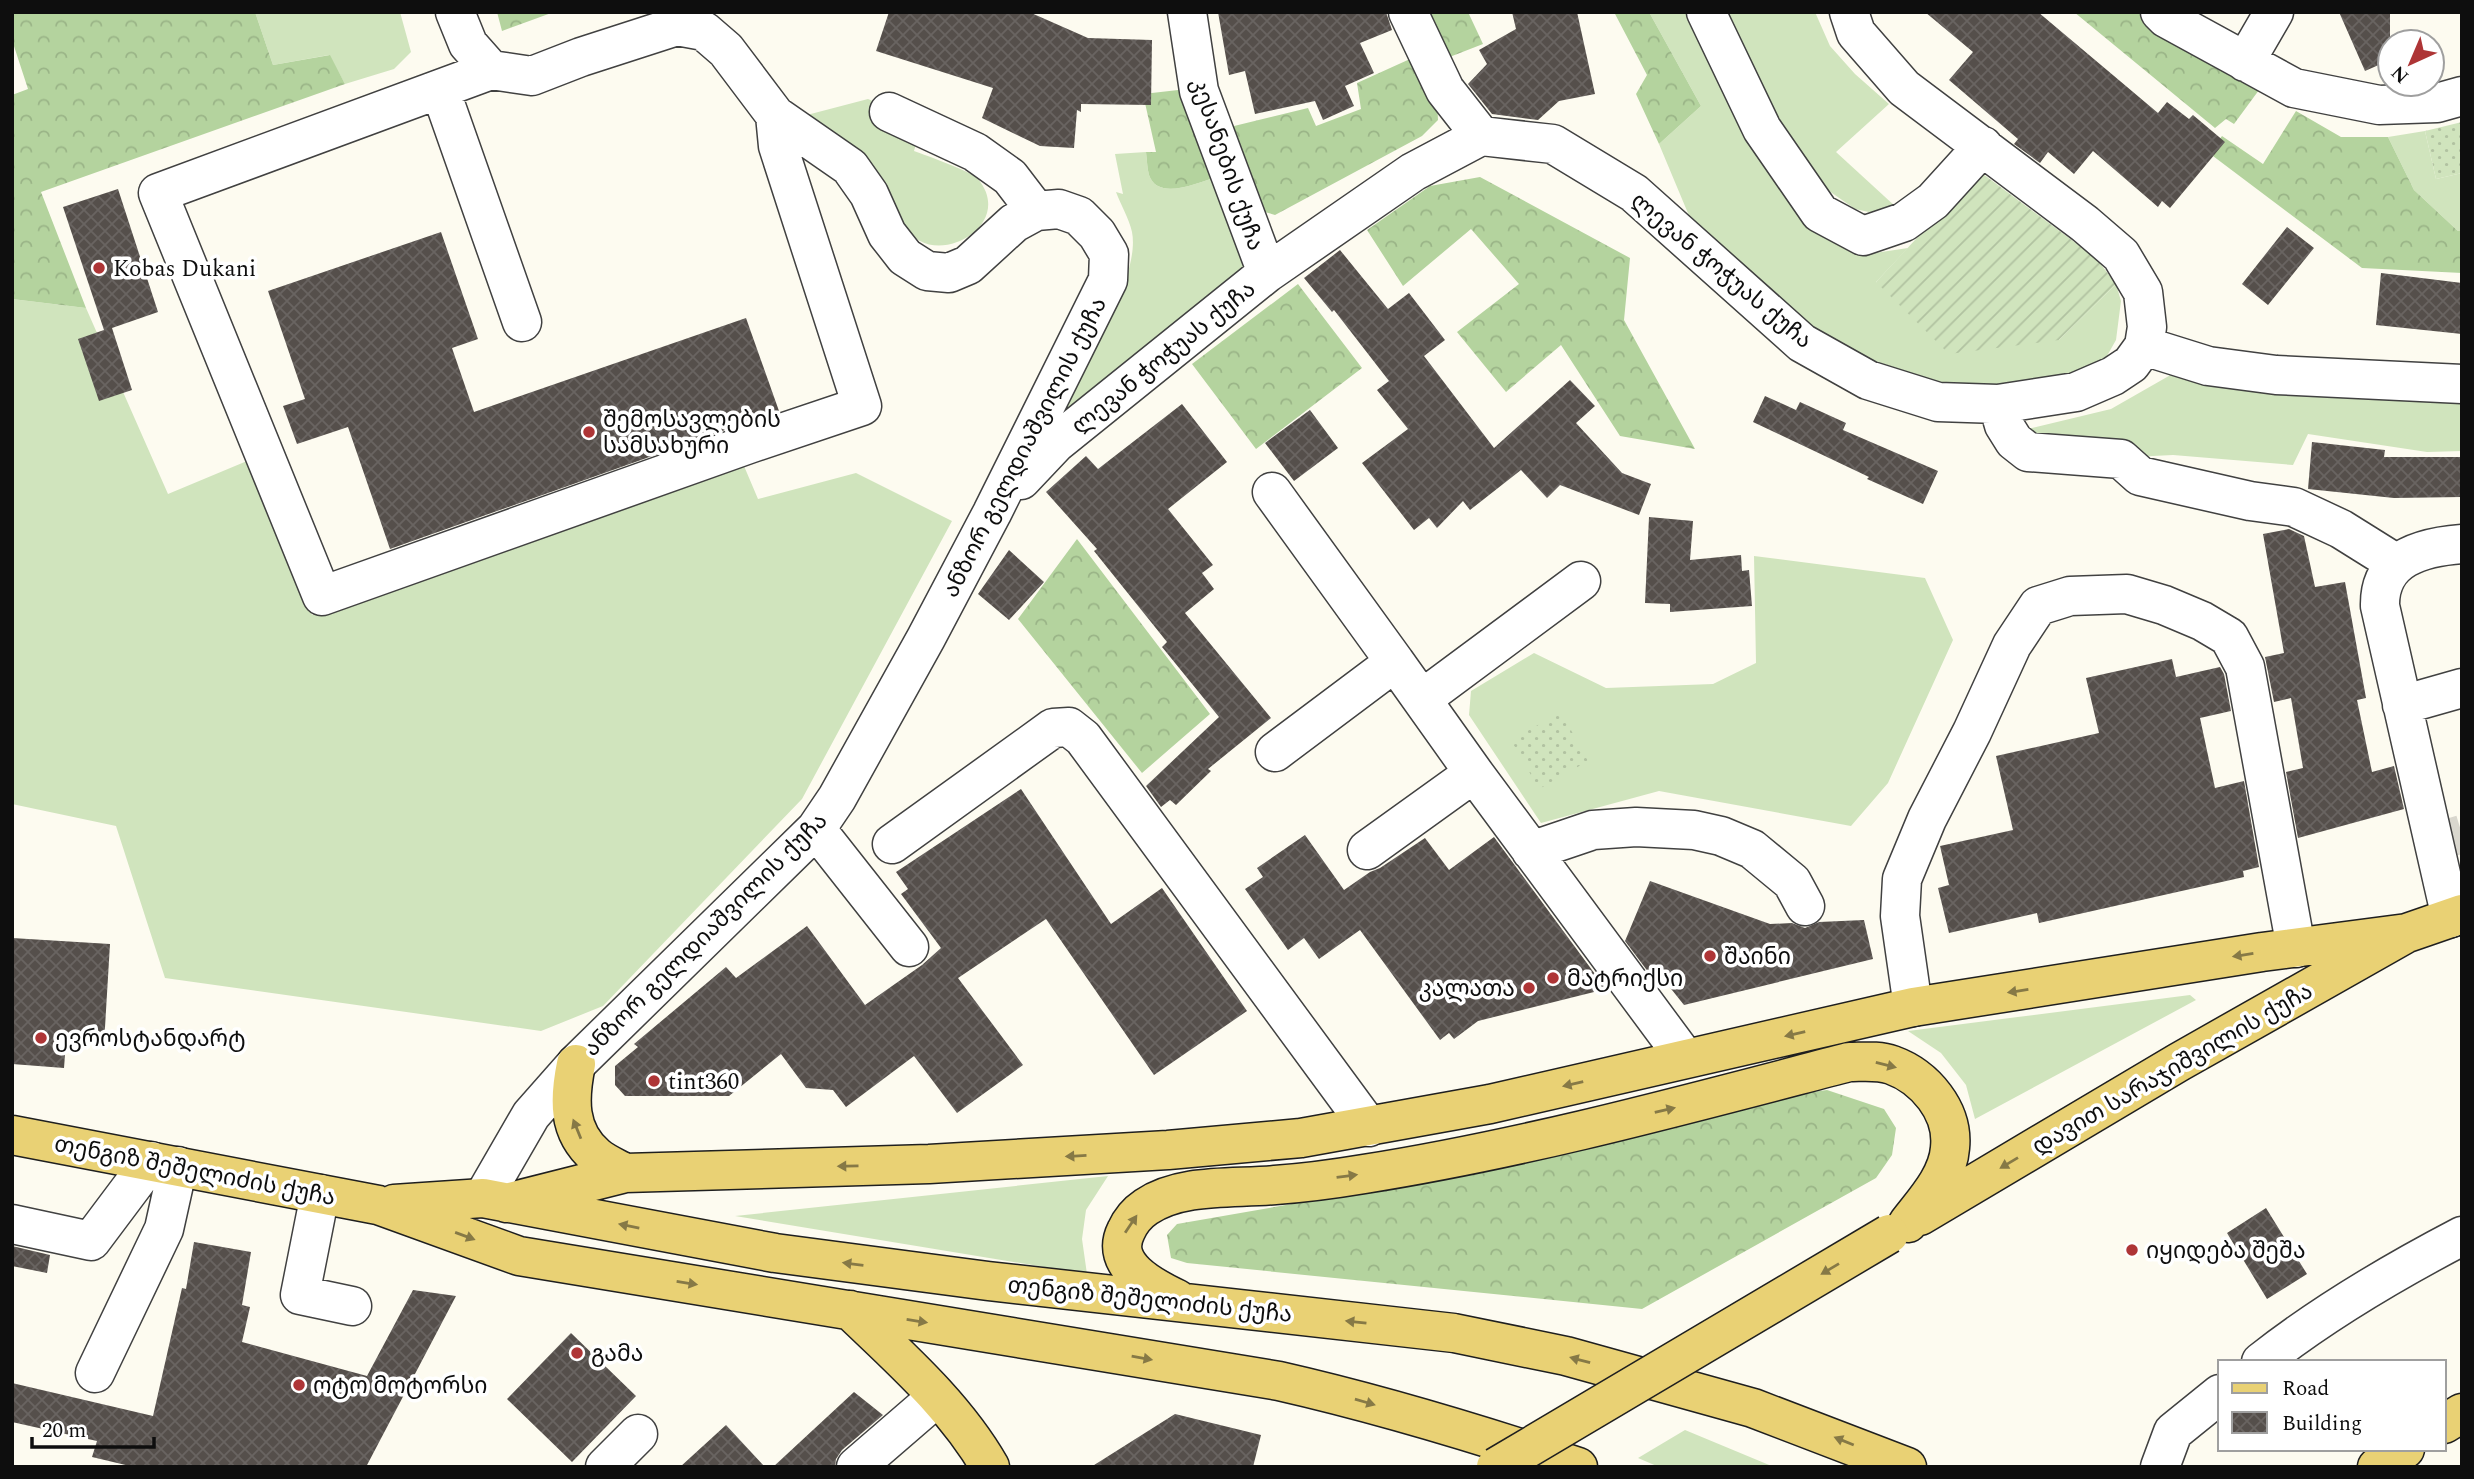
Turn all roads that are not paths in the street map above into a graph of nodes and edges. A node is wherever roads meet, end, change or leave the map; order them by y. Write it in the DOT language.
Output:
graph roads {
  1 [pos="455,12"];
  2 [pos="1187,12"];
  3 [pos="1408,12"];
  4 [pos="1706,12"];
  5 [pos="1849,12"];
  6 [pos="2160,12"];
  7 [pos="2274,12"];
  8 [pos="2245,62"];
  9 [pos="491,70"];
  10 [pos="440,89"];
  11 [pos="2462,96"];
  12 [pos="889,112"];
  13 [pos="775,115"];
  14 [pos="1481,136"];
  15 [pos="1983,146"];
  16 [pos="1036,211"];
  17 [pos="1267,273"];
  18 [pos="522,323"];
  19 [pos="2144,346"];
  20 [pos="2462,384"];
  21 [pos="1998,404"];
  22 [pos="1272,492"];
  23 [pos="992,513"];
  24 [pos="2462,544"];
  25 [pos="2397,564"];
  26 [pos="1581,582"];
  27 [pos="1395,662"];
  28 [pos="2462,688"];
  29 [pos="1422,699"];
  30 [pos="2402,705"];
  31 [pos="1275,752"];
  32 [pos="1474,773"];
  33 [pos="816,829"];
  34 [pos="892,844"];
  35 [pos="1367,850"];
  36 [pos="1531,851"];
  37 [pos="1804,906"];
  38 [pos="2456,916"];
  39 [pos="2407,933"];
  40 [pos="909,947"];
  41 [pos="2296,948"];
  42 [pos="1913,1007"];
  43 [pos="1685,1058"];
  44 [pos="576,1064"];
  45 [pos="1369,1127"];
  46 [pos="12,1135"];
  47 [pos="165,1164"];
  48 [pos="625,1172"];
  49 [pos="320,1194"];
  50 [pos="495,1200"];
  51 [pos="378,1205"];
  52 [pos="12,1224"];
  53 [pos="1898,1229"];
  54 [pos="2462,1236"];
  55 [pos="1188,1304"];
  56 [pos="352,1306"];
  57 [pos="850,1310"];
  58 [pos="2264,1360"];
  59 [pos="95,1373"];
  60 [pos="2218,1396"];
  61 [pos="937,1397"];
  62 [pos="2462,1413"];
  63 [pos="2446,1423"];
  64 [pos="638,1434"];
  65 [pos="981,1462"];
  66 [pos="605,1467"];
  67 [pos="856,1467"];
  68 [pos="1496,1467"];
  69 [pos="1578,1467"];
  70 [pos="1907,1467"];
  71 [pos="2160,1467"];
  1 -- 9 [label="street"];
  2 -- 17 [label="street, კესანების ქუჩა"];
  3 -- 14 [label="street"];
  4 -- 15 [label="street"];
  5 -- 15 [label="street"];
  6 -- 8 [label="street"];
  7 -- 8 [label="street"];
  8 -- 11 [label="street"];
  9 -- 10 [label="street"];
  9 -- 13 [label="street"];
  10 -- 13 [label="street"];
  10 -- 18 [label="street"];
  12 -- 16 [label="street"];
  13 -- 16 [label="street"];
  14 -- 17 [label="street, ლევან ჭოჭუას ქუჩა"];
  14 -- 21 [label="street, ლევან ჭოჭუას ქუჩა"];
  15 -- 19 [label="street"];
  16 -- 23 [label="street, ანზორ გელდიაშვილის ქუჩა"];
  17 -- 23 [label="street, ლევან ჭოჭუას ქუჩა"];
  19 -- 20 [label="street"];
  19 -- 21 [label="street, ლევან ჭოჭუას ქუჩა"];
  21 -- 25 [label="street"];
  22 -- 27 [label="street"];
  23 -- 33 [label="street, ანზორ გელდიაშვილის ქუჩა"];
  24 -- 25 [label="street"];
  25 -- 30 [label="street"];
  26 -- 29 [label="street"];
  27 -- 29 [label="street"];
  27 -- 31 [label="street"];
  28 -- 30 [label="street"];
  29 -- 32 [label="street"];
  30 -- 38 [label="street"];
  32 -- 35 [label="street"];
  32 -- 36 [label="street"];
  33 -- 40 [label="street"];
  33 -- 44 [label="street, ანზორ გელდიაშვილის ქუჩა"];
  34 -- 45 [label="street"];
  36 -- 37 [label="street"];
  36 -- 43 [label="street"];
  38 -- 39 [label="main road, დავით სარაჯიშვილის ქუჩა"];
  39 -- 41 [label="main road"];
  39 -- 53 [label="main road, დავით სარაჯიშვილის ქუჩა, one-way"];
  41 -- 42 [label="main road, one-way"];
  41 -- 42 [label="street"];
  42 -- 43 [label="main road, one-way"];
  43 -- 45 [label="main road, one-way"];
  48 -- 44 [label="main road, one-way"];
  44 -- 50 [label="street, ანზორ გელდიაშვილის ქუჩა"];
  45 -- 48 [label="main road, one-way"];
  46 -- 47 [label="main road, თენგიზ შეშელიძის ქუჩა"];
  47 -- 49 [label="main road, თენგიზ შეშელიძის ქუჩა"];
  47 -- 52 [label="street"];
  47 -- 59 [label="street"];
  48 -- 50 [label="main road"];
  49 -- 51 [label="main road, თენგიზ შეშელიძის ქუჩა"];
  49 -- 56 [label="street"];
  50 -- 51 [label="main road, თენგიზ შეშელიძის ქუჩა"];
  55 -- 50 [label="main road, თენგიზ შეშელიძის ქუჩა, one-way"];
  51 -- 57 [label="main road, თენგიზ შეშელიძის ქუჩა, one-way"];
  55 -- 53 [label="main road, one-way"];
  53 -- 68 [label="main road, დავით სარაჯიშვილის ქუჩა, one-way, bridge"];
  54 -- 58 [label="street"];
  70 -- 55 [label="main road, თენგიზ შეშელიძის ქუჩა, one-way"];
  57 -- 61 [label="main road"];
  57 -- 69 [label="main road, თენგიზ შეშელიძის ქუჩა, one-way"];
  60 -- 71 [label="street"];
  61 -- 65 [label="main road"];
  61 -- 67 [label="street"];
  62 -- 63 [label="main road"];
  64 -- 66 [label="street"];
}
